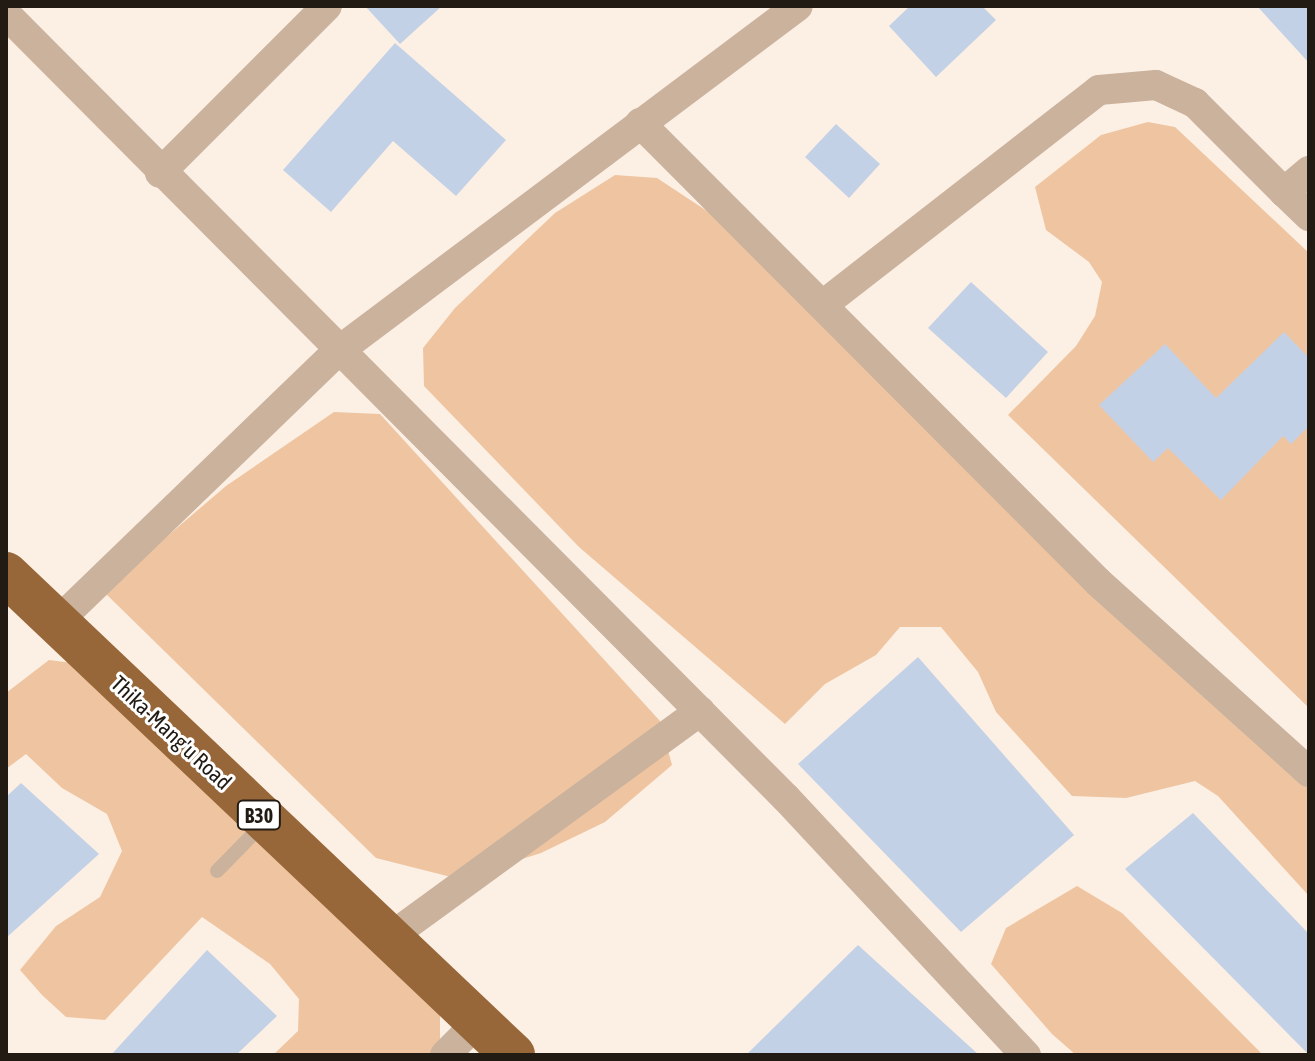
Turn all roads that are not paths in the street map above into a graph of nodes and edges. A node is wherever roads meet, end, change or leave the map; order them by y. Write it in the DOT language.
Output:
graph roads {
  1 [pos="327,6"];
  2 [pos="798,6"];
  3 [pos="6,14"];
  4 [pos="640,123"];
  5 [pos="1309,171"];
  6 [pos="160,173"];
  7 [pos="1284,192"];
  8 [pos="1309,216"];
  9 [pos="824,304"];
  10 [pos="337,352"];
  11 [pos="6,574"];
  12 [pos="55,624"];
  13 [pos="700,711"];
  14 [pos="1309,772"];
  15 [pos="265,821"];
  16 [pos="217,871"];
  17 [pos="389,938"];
  18 [pos="478,1022"];
  19 [pos="445,1055"];
  20 [pos="513,1055"];
  21 [pos="1026,1055"];
  1 -- 6 [label="street"];
  2 -- 4 [label="street"];
  3 -- 6 [label="street"];
  4 -- 9 [label="street"];
  4 -- 10 [label="street"];
  5 -- 7 [label="street"];
  6 -- 10 [label="street"];
  7 -- 8 [label="street"];
  7 -- 9 [label="street"];
  9 -- 14 [label="street"];
  10 -- 12 [label="street"];
  10 -- 13 [label="street"];
  11 -- 12 [label="highway, Thika-Mang'u Road / B30"];
  12 -- 15 [label="highway, Thika-Mang'u Road / B30"];
  13 -- 17 [label="street"];
  13 -- 21 [label="street"];
  15 -- 16 [label="lane"];
  15 -- 17 [label="highway, Thika-Mang'u Road / B30"];
  17 -- 18 [label="highway, Thika-Mang'u Road / B30"];
  18 -- 19 [label="street"];
  18 -- 20 [label="highway, Thika-Mang'u Road / B30"];
}
